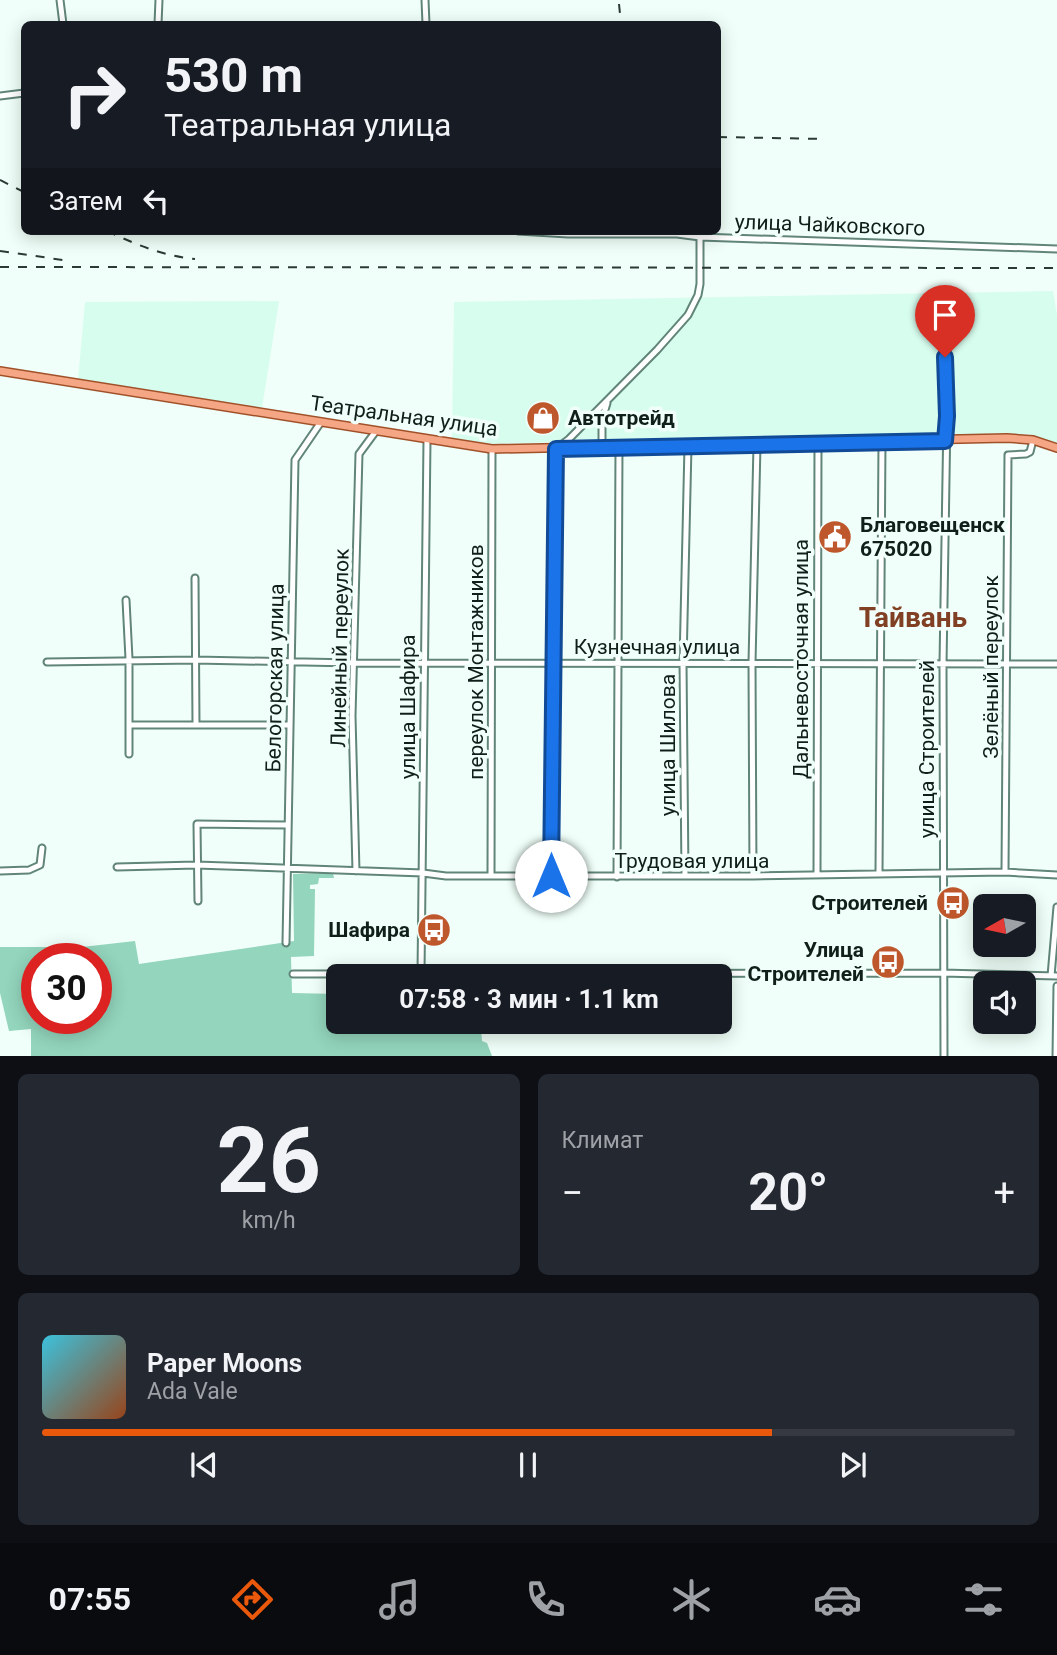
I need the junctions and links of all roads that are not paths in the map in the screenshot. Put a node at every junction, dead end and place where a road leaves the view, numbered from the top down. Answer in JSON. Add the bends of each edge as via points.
{"nodes":[{"id":1,"x":61,"y":0,"type":"edge"},
{"id":2,"x":159,"y":0,"type":"edge"},
{"id":3,"x":425,"y":0,"type":"edge"},
{"id":4,"x":63,"y":21,"type":"edge"},
{"id":5,"x":158,"y":21,"type":"edge"},
{"id":6,"x":426,"y":21,"type":"edge"},
{"id":7,"x":21,"y":93,"type":"edge"},
{"id":8,"x":0,"y":96,"type":"edge"},
{"id":9,"x":685,"y":235,"type":"edge"},
{"id":10,"x":700,"y":237,"type":"junction"},
{"id":11,"x":1057,"y":248,"type":"edge"},
{"id":12,"x":945,"y":357,"type":"dead end"},
{"id":13,"x":0,"y":372,"type":"edge"},
{"id":14,"x":609,"y":399,"type":"junction"},
{"id":15,"x":321,"y":422,"type":"junction"},
{"id":16,"x":376,"y":431,"type":"junction"},
{"id":17,"x":427,"y":440,"type":"junction"},
{"id":18,"x":1033,"y":440,"type":"junction"},
{"id":19,"x":945,"y":441,"type":"junction"},
{"id":20,"x":882,"y":442,"type":"junction"},
{"id":21,"x":818,"y":444,"type":"junction"},
{"id":22,"x":757,"y":445,"type":"junction"},
{"id":23,"x":688,"y":446,"type":"junction"},
{"id":24,"x":601,"y":448,"type":"junction"},
{"id":25,"x":619,"y":448,"type":"junction"},
{"id":26,"x":1057,"y":448,"type":"edge"},
{"id":27,"x":492,"y":449,"type":"junction"},
{"id":28,"x":556,"y":449,"type":"junction"},
{"id":29,"x":195,"y":578,"type":"dead end"},
{"id":30,"x":126,"y":600,"type":"dead end"},
{"id":31,"x":129,"y":659,"type":"junction"},
{"id":32,"x":195,"y":660,"type":"junction"},
{"id":33,"x":291,"y":661,"type":"junction"},
{"id":34,"x":47,"y":662,"type":"dead end"},
{"id":35,"x":423,"y":662,"type":"junction"},
{"id":36,"x":354,"y":663,"type":"junction"},
{"id":37,"x":491,"y":663,"type":"junction"},
{"id":38,"x":554,"y":663,"type":"junction"},
{"id":39,"x":683,"y":663,"type":"junction"},
{"id":40,"x":752,"y":663,"type":"junction"},
{"id":41,"x":816,"y":663,"type":"junction"},
{"id":42,"x":618,"y":664,"type":"junction"},
{"id":43,"x":879,"y":664,"type":"junction"},
{"id":44,"x":943,"y":664,"type":"junction"},
{"id":45,"x":1007,"y":664,"type":"junction"},
{"id":46,"x":1057,"y":664,"type":"edge"},
{"id":47,"x":129,"y":725,"type":"junction"},
{"id":48,"x":196,"y":725,"type":"junction"},
{"id":49,"x":289,"y":725,"type":"junction"},
{"id":50,"x":129,"y":754,"type":"dead end"},
{"id":51,"x":288,"y":825,"type":"junction"},
{"id":52,"x":42,"y":848,"type":"dead end"},
{"id":53,"x":196,"y":865,"type":"junction"},
{"id":54,"x":117,"y":867,"type":"dead end"},
{"id":55,"x":287,"y":868,"type":"junction"},
{"id":56,"x":0,"y":871,"type":"edge"},
{"id":57,"x":356,"y":871,"type":"junction"},
{"id":58,"x":1005,"y":872,"type":"junction"},
{"id":59,"x":423,"y":873,"type":"junction"},
{"id":60,"x":879,"y":873,"type":"junction"},
{"id":61,"x":943,"y":874,"type":"junction"},
{"id":62,"x":817,"y":875,"type":"junction"},
{"id":63,"x":1057,"y":875,"type":"edge"},
{"id":64,"x":491,"y":876,"type":"junction"},
{"id":65,"x":551,"y":876,"type":"junction"},
{"id":66,"x":685,"y":876,"type":"junction"},
{"id":67,"x":753,"y":876,"type":"junction"},
{"id":68,"x":617,"y":877,"type":"junction"},
{"id":69,"x":198,"y":901,"type":"dead end"},
{"id":70,"x":1057,"y":907,"type":"edge"},
{"id":71,"x":286,"y":943,"type":"dead end"},
{"id":72,"x":421,"y":964,"type":"edge"},
{"id":73,"x":732,"y":973,"type":"edge"},
{"id":74,"x":943,"y":973,"type":"junction"},
{"id":75,"x":293,"y":974,"type":"dead end"},
{"id":76,"x":326,"y":974,"type":"edge"},
{"id":77,"x":1054,"y":976,"type":"edge"},
{"id":78,"x":1057,"y":986,"type":"edge"},
{"id":79,"x":944,"y":1056,"type":"edge"},
{"id":80,"x":1056,"y":1056,"type":"edge"}],
"edges":[{"from":1,"to":4,"type":"street"},
{"from":2,"to":5,"type":"street"},
{"from":3,"to":6,"type":"street"},
{"from":7,"to":8,"type":"street"},
{"from":9,"to":10,"type":"street","name":"улица Чайковского"},
{"from":10,"to":11,"type":"street","name":"улица Чайковского"},
{"from":10,"to":14,"type":"street","via":[[700,284],[695,303]]},
{"from":12,"to":19,"type":"street","name":"улица Строителей"},
{"from":13,"to":15,"type":"main road","name":"Театральная улица"},
{"from":14,"to":24,"type":"street","via":[[601,420]]},
{"from":14,"to":28,"type":"street"},
{"from":15,"to":16,"type":"main road","name":"Театральная улица"},
{"from":15,"to":33,"type":"street","name":"Белогорская улица","via":[[295,460]]},
{"from":16,"to":17,"type":"main road","name":"Театральная улица"},
{"from":16,"to":36,"type":"street","name":"Линейный переулок","via":[[359,454]]},
{"from":17,"to":27,"type":"main road","name":"Театральная улица"},
{"from":17,"to":35,"type":"street","name":"улица Шафира"},
{"from":18,"to":19,"type":"main road","name":"Театральная улица"},
{"from":18,"to":26,"type":"main road","name":"Театральная улица"},
{"from":18,"to":45,"type":"street","name":"Зелёный переулок","via":[[1027,454],[1008,456]]},
{"from":19,"to":20,"type":"main road","name":"Театральная улица"},
{"from":19,"to":44,"type":"street","name":"улица Строителей"},
{"from":20,"to":21,"type":"main road","name":"Театральная улица"},
{"from":20,"to":43,"type":"street"},
{"from":21,"to":22,"type":"main road","name":"Театральная улица"},
{"from":21,"to":41,"type":"street","name":"Дальневосточная улица"},
{"from":22,"to":23,"type":"main road","name":"Театральная улица"},
{"from":22,"to":40,"type":"street"},
{"from":23,"to":25,"type":"main road","name":"Театральная улица"},
{"from":23,"to":39,"type":"street","name":"улица Шилова"},
{"from":24,"to":25,"type":"main road","name":"Театральная улица"},
{"from":24,"to":28,"type":"main road","name":"Театральная улица"},
{"from":25,"to":42,"type":"street"},
{"from":27,"to":28,"type":"main road","name":"Театральная улица"},
{"from":27,"to":37,"type":"street","name":"переулок Монтажников"},
{"from":28,"to":38,"type":"street"},
{"from":29,"to":32,"type":"street"},
{"from":30,"to":31,"type":"street"},
{"from":31,"to":32,"type":"street","name":"Кузнечная улица"},
{"from":31,"to":34,"type":"street","name":"Кузнечная улица"},
{"from":31,"to":47,"type":"street"},
{"from":32,"to":33,"type":"street","name":"Кузнечная улица"},
{"from":32,"to":48,"type":"street"},
{"from":33,"to":36,"type":"street","name":"Кузнечная улица"},
{"from":33,"to":49,"type":"street","name":"Белогорская улица"},
{"from":35,"to":36,"type":"street","name":"Кузнечная улица"},
{"from":35,"to":37,"type":"street","name":"Кузнечная улица"},
{"from":35,"to":59,"type":"street","name":"улица Шафира"},
{"from":36,"to":57,"type":"street","name":"Линейный переулок"},
{"from":37,"to":38,"type":"street","name":"Кузнечная улица"},
{"from":37,"to":64,"type":"street","name":"переулок Монтажников"},
{"from":38,"to":42,"type":"street","name":"Кузнечная улица"},
{"from":38,"to":65,"type":"street"},
{"from":39,"to":40,"type":"street","name":"Кузнечная улица"},
{"from":39,"to":42,"type":"street","name":"Кузнечная улица"},
{"from":39,"to":66,"type":"street","name":"улица Шилова"},
{"from":40,"to":41,"type":"street","name":"Кузнечная улица"},
{"from":40,"to":67,"type":"street"},
{"from":41,"to":43,"type":"street","name":"Кузнечная улица"},
{"from":41,"to":62,"type":"street","name":"Дальневосточная улица"},
{"from":42,"to":68,"type":"street"},
{"from":43,"to":44,"type":"street","name":"Кузнечная улица"},
{"from":43,"to":60,"type":"street"},
{"from":44,"to":45,"type":"street","name":"Кузнечная улица"},
{"from":44,"to":61,"type":"street","name":"улица Строителей"},
{"from":45,"to":46,"type":"street","name":"Кузнечная улица"},
{"from":45,"to":58,"type":"street","name":"Зелёный переулок"},
{"from":47,"to":48,"type":"street"},
{"from":47,"to":50,"type":"street"},
{"from":48,"to":49,"type":"street"},
{"from":49,"to":51,"type":"street","name":"Белогорская улица"},
{"from":51,"to":53,"type":"street","via":[[197,824]]},
{"from":51,"to":55,"type":"street","name":"Белогорская улица"},
{"from":52,"to":56,"type":"street","via":[[40,865]]},
{"from":53,"to":54,"type":"street","name":"Трудовая улица"},
{"from":53,"to":55,"type":"street","name":"Трудовая улица"},
{"from":53,"to":69,"type":"street"},
{"from":55,"to":57,"type":"street","name":"Трудовая улица"},
{"from":55,"to":71,"type":"street","name":"Белогорская улица"},
{"from":57,"to":59,"type":"street","name":"Трудовая улица"},
{"from":58,"to":61,"type":"street","name":"Трудовая улица"},
{"from":58,"to":63,"type":"street","name":"Трудовая улица"},
{"from":59,"to":64,"type":"street","name":"Трудовая улица"},
{"from":59,"to":72,"type":"street","name":"улица Шафира"},
{"from":60,"to":61,"type":"street","name":"Трудовая улица"},
{"from":60,"to":62,"type":"street","name":"Трудовая улица"},
{"from":61,"to":74,"type":"street","name":"улица Строителей"},
{"from":62,"to":67,"type":"street","name":"Трудовая улица"},
{"from":64,"to":65,"type":"street","name":"Трудовая улица"},
{"from":65,"to":68,"type":"street","name":"Трудовая улица"},
{"from":66,"to":67,"type":"street","name":"Трудовая улица"},
{"from":66,"to":68,"type":"street","name":"Трудовая улица"},
{"from":70,"to":77,"type":"street"},
{"from":73,"to":74,"type":"street"},
{"from":74,"to":77,"type":"street"},
{"from":74,"to":79,"type":"street","name":"улица Строителей"},
{"from":75,"to":76,"type":"street"},
{"from":78,"to":80,"type":"street"}]}
